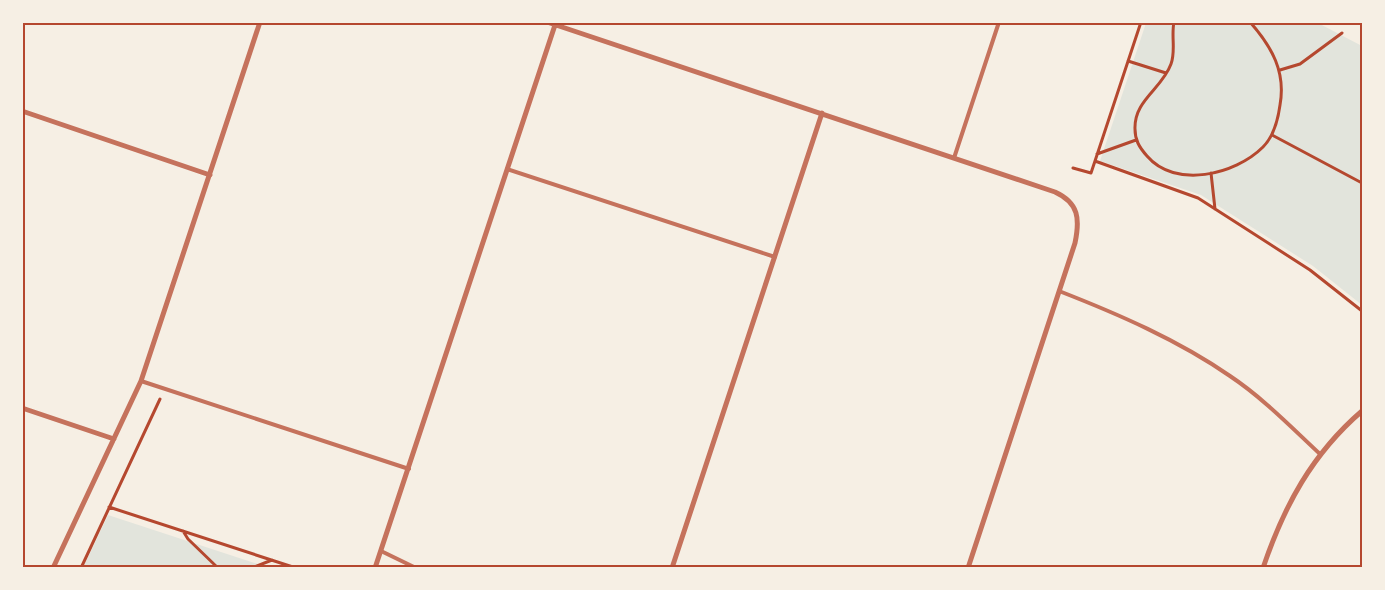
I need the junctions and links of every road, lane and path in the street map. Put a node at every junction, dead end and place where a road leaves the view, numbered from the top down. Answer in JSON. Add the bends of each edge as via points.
{"nodes":[{"id":1,"x":260,"y":22,"type":"edge"},
{"id":2,"x":547,"y":22,"type":"edge"},
{"id":3,"x":999,"y":22,"type":"edge"},
{"id":4,"x":1141,"y":22,"type":"edge"},
{"id":5,"x":1174,"y":22,"type":"edge"},
{"id":6,"x":1250,"y":22,"type":"edge"},
{"id":7,"x":555,"y":25,"type":"junction"},
{"id":8,"x":1342,"y":33,"type":"dead end"},
{"id":9,"x":1128,"y":61,"type":"junction"},
{"id":10,"x":1280,"y":70,"type":"junction"},
{"id":11,"x":1166,"y":73,"type":"junction"},
{"id":12,"x":22,"y":111,"type":"edge"},
{"id":13,"x":822,"y":113,"type":"junction"},
{"id":14,"x":1272,"y":135,"type":"junction"},
{"id":15,"x":1136,"y":140,"type":"junction"},
{"id":16,"x":1097,"y":154,"type":"junction"},
{"id":17,"x":954,"y":158,"type":"junction"},
{"id":18,"x":1094,"y":162,"type":"junction"},
{"id":19,"x":1073,"y":168,"type":"dead end"},
{"id":20,"x":507,"y":169,"type":"junction"},
{"id":21,"x":1211,"y":173,"type":"junction"},
{"id":22,"x":210,"y":175,"type":"junction"},
{"id":23,"x":1362,"y":183,"type":"edge"},
{"id":24,"x":1215,"y":209,"type":"junction"},
{"id":25,"x":775,"y":257,"type":"junction"},
{"id":26,"x":1059,"y":291,"type":"junction"},
{"id":27,"x":1362,"y":311,"type":"edge"},
{"id":28,"x":141,"y":381,"type":"junction"},
{"id":29,"x":164,"y":390,"type":"junction"},
{"id":30,"x":22,"y":408,"type":"edge"},
{"id":31,"x":1362,"y":411,"type":"edge"},
{"id":32,"x":114,"y":439,"type":"junction"},
{"id":33,"x":1320,"y":454,"type":"junction"},
{"id":34,"x":409,"y":469,"type":"junction"},
{"id":35,"x":109,"y":507,"type":"junction"},
{"id":36,"x":183,"y":530,"type":"junction"},
{"id":37,"x":381,"y":551,"type":"junction"},
{"id":38,"x":273,"y":560,"type":"junction"},
{"id":39,"x":53,"y":568,"type":"edge"},
{"id":40,"x":81,"y":568,"type":"edge"},
{"id":41,"x":218,"y":568,"type":"edge"},
{"id":42,"x":252,"y":568,"type":"edge"},
{"id":43,"x":296,"y":568,"type":"edge"},
{"id":44,"x":375,"y":568,"type":"edge"},
{"id":45,"x":416,"y":568,"type":"edge"},
{"id":46,"x":672,"y":568,"type":"edge"},
{"id":47,"x":968,"y":568,"type":"edge"},
{"id":48,"x":1263,"y":568,"type":"edge"}],
"edges":[{"from":1,"to":22,"type":"street"},
{"from":2,"to":7,"type":"street"},
{"from":3,"to":17,"type":"lane"},
{"from":4,"to":9,"type":"path"},
{"from":5,"to":11,"type":"path","via":[[1173,51]]},
{"from":6,"to":10,"type":"path","via":[[1270,48]]},
{"from":7,"to":13,"type":"street"},
{"from":7,"to":20,"type":"street"},
{"from":8,"to":10,"type":"path","via":[[1300,64]]},
{"from":9,"to":11,"type":"path"},
{"from":9,"to":16,"type":"path"},
{"from":10,"to":14,"type":"path","via":[[1282,92]]},
{"from":11,"to":15,"type":"path","via":[[1139,108]]},
{"from":12,"to":22,"type":"street"},
{"from":13,"to":17,"type":"street"},
{"from":13,"to":25,"type":"street"},
{"from":14,"to":21,"type":"path","via":[[1263,147],[1241,162]]},
{"from":14,"to":23,"type":"path"},
{"from":15,"to":16,"type":"path"},
{"from":15,"to":21,"type":"path","via":[[1150,160],[1169,173]]},
{"from":16,"to":18,"type":"path"},
{"from":17,"to":26,"type":"street","via":[[1055,192],[1072,204],[1078,227]]},
{"from":18,"to":19,"type":"path","via":[[1091,173]]},
{"from":18,"to":24,"type":"path","via":[[1198,198]]},
{"from":20,"to":25,"type":"lane"},
{"from":20,"to":34,"type":"street"},
{"from":21,"to":24,"type":"path"},
{"from":22,"to":28,"type":"street"},
{"from":24,"to":27,"type":"path","via":[[1310,270]]},
{"from":25,"to":46,"type":"street"},
{"from":26,"to":33,"type":"lane","via":[[1173,341],[1230,376],[1270,407]]},
{"from":26,"to":47,"type":"street"},
{"from":28,"to":29,"type":"lane"},
{"from":28,"to":32,"type":"street"},
{"from":29,"to":34,"type":"lane"},
{"from":29,"to":35,"type":"path"},
{"from":30,"to":32,"type":"street"},
{"from":31,"to":33,"type":"street"},
{"from":32,"to":39,"type":"street"},
{"from":33,"to":48,"type":"street","via":[[1286,508]]},
{"from":34,"to":37,"type":"street"},
{"from":35,"to":36,"type":"path"},
{"from":35,"to":40,"type":"path"},
{"from":36,"to":38,"type":"path"},
{"from":36,"to":41,"type":"path","via":[[188,540]]},
{"from":37,"to":44,"type":"street"},
{"from":37,"to":45,"type":"lane"},
{"from":38,"to":42,"type":"path"},
{"from":38,"to":43,"type":"path"}]}
